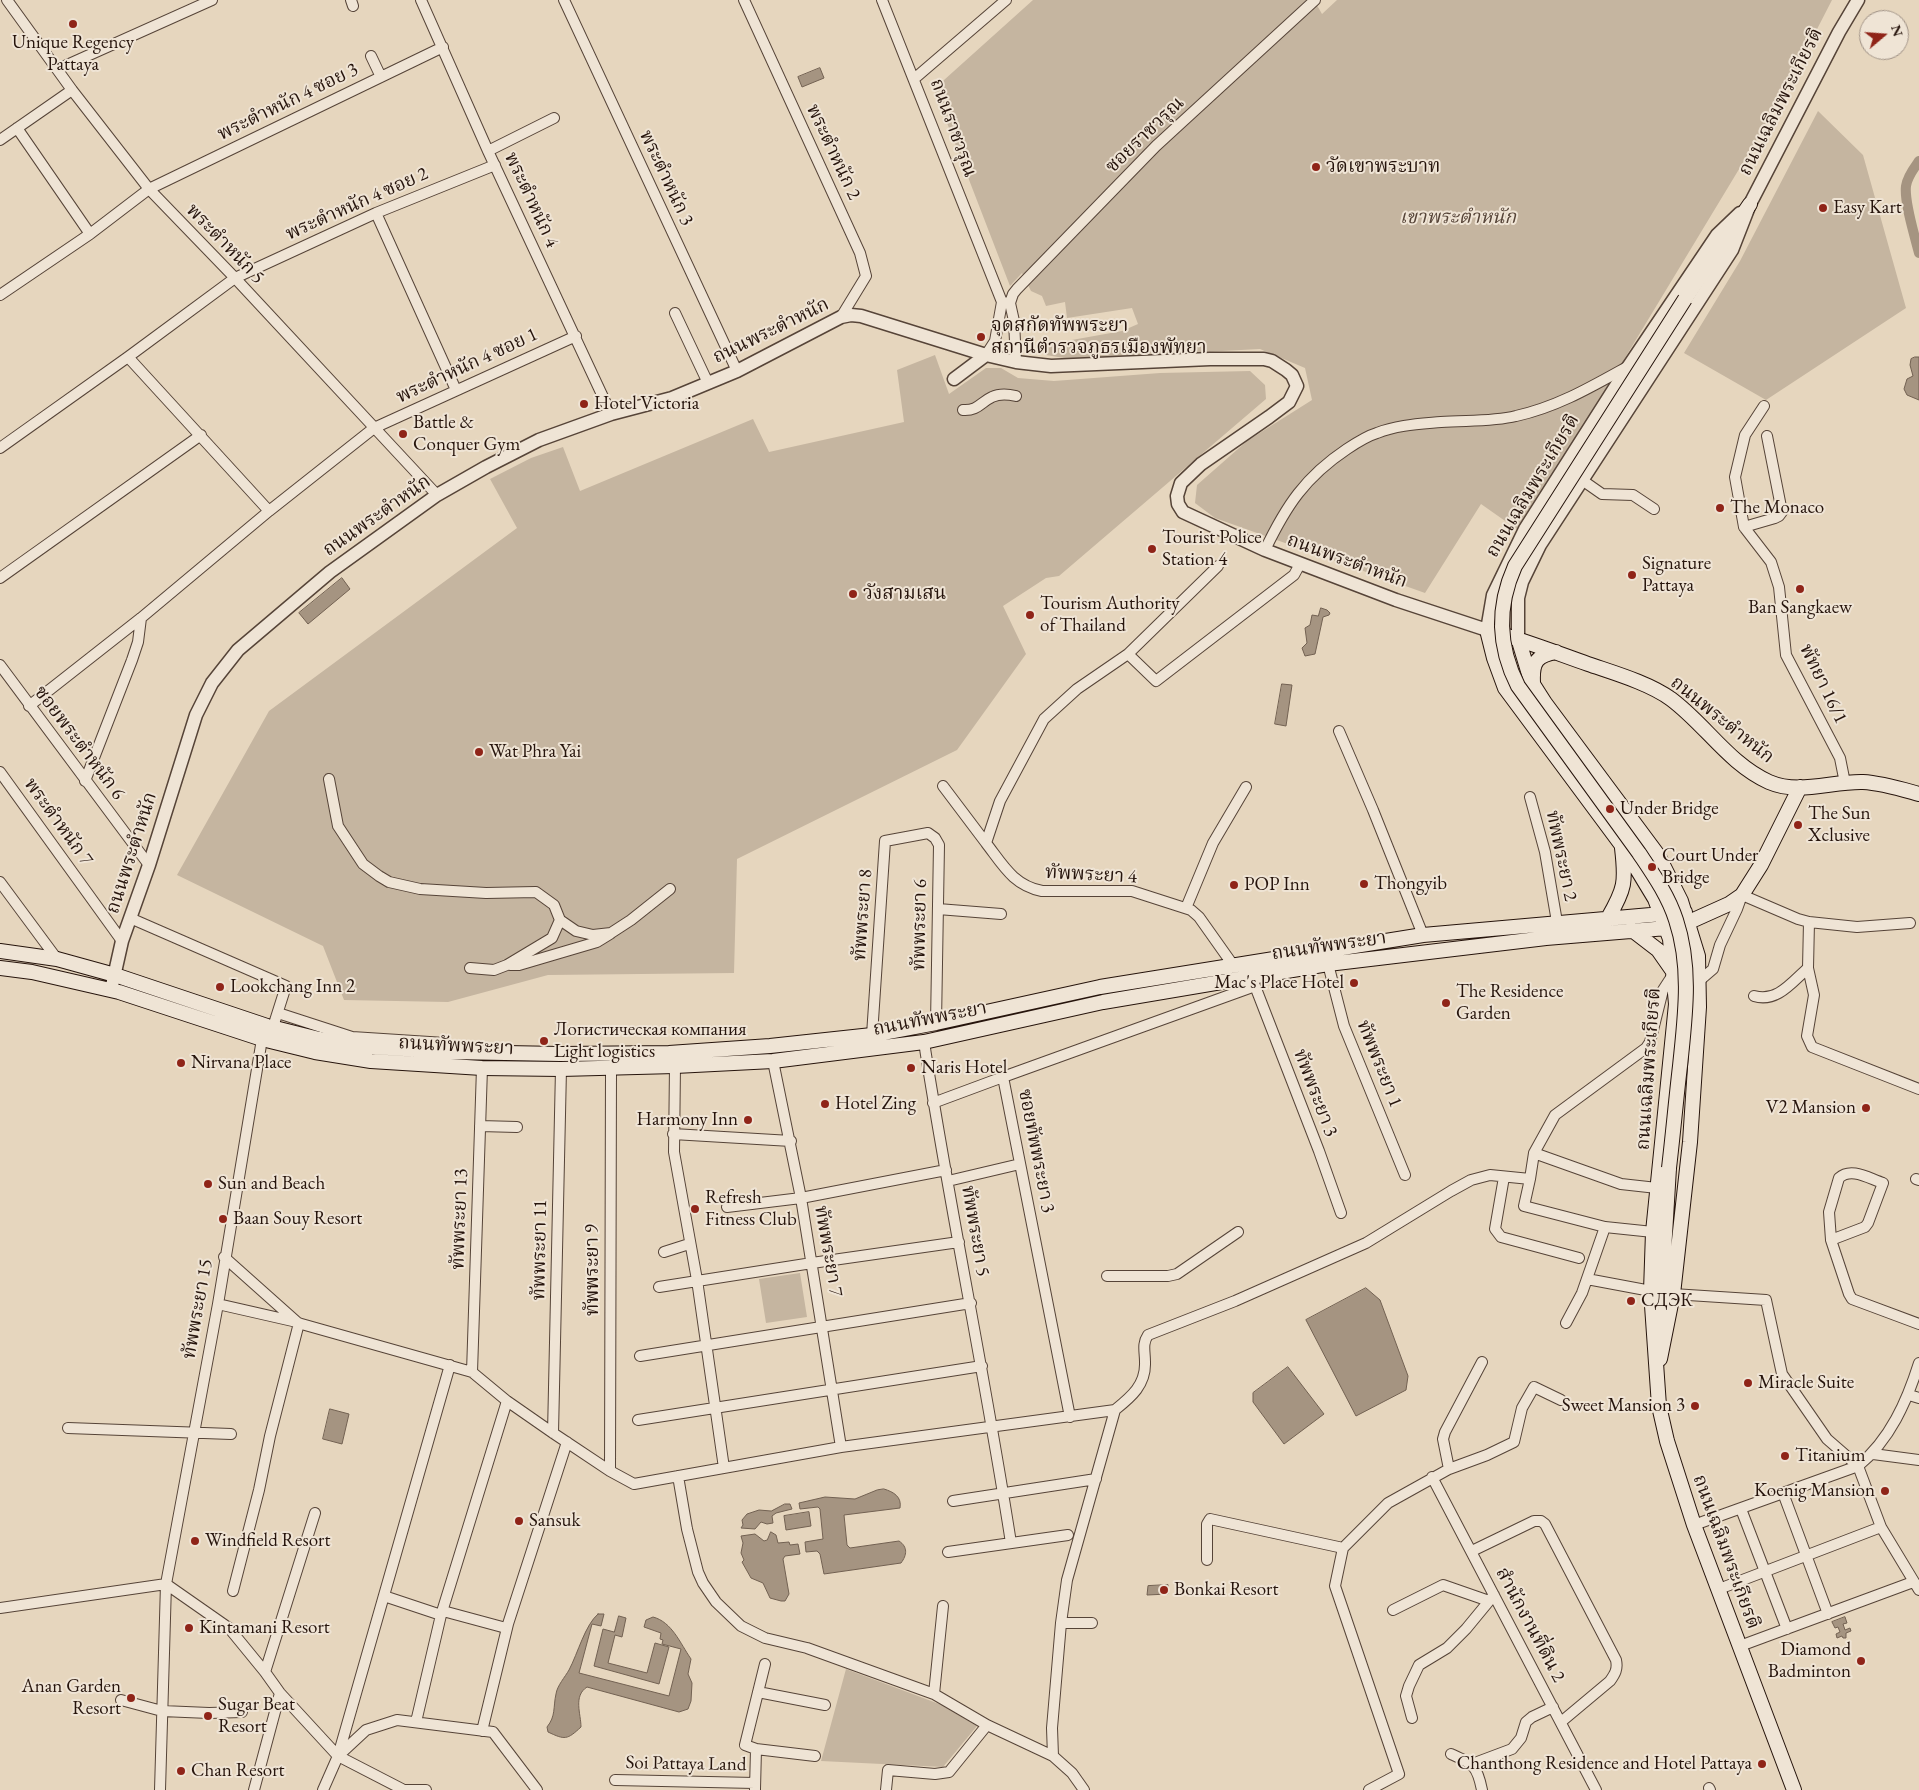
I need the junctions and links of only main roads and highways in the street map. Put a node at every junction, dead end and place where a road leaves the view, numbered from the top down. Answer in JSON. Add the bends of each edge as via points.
{"nodes":[{"id":1,"x":1750,"y":204,"type":"road end"},
{"id":2,"x":1487,"y":630,"type":"joint"},
{"id":3,"x":1518,"y":638,"type":"junction"},
{"id":4,"x":1556,"y":652,"type":"junction"},
{"id":5,"x":1533,"y":685,"type":"junction"},
{"id":6,"x":1545,"y":703,"type":"junction"},
{"id":7,"x":1525,"y":715,"type":"junction"},
{"id":8,"x":1800,"y":787,"type":"junction"},
{"id":9,"x":1919,"y":794,"type":"edge"},
{"id":10,"x":1645,"y":836,"type":"junction"},
{"id":11,"x":1624,"y":849,"type":"junction"},
{"id":12,"x":1687,"y":917,"type":"junction"},
{"id":13,"x":1608,"y":918,"type":"junction"},
{"id":14,"x":1664,"y":921,"type":"junction"},
{"id":15,"x":1573,"y":928,"type":"junction"},
{"id":16,"x":1632,"y":930,"type":"junction"},
{"id":17,"x":0,"y":951,"type":"edge"},
{"id":18,"x":0,"y":968,"type":"edge"},
{"id":19,"x":1674,"y":973,"type":"junction"},
{"id":20,"x":1107,"y":985,"type":"junction"},
{"id":21,"x":1109,"y":1000,"type":"junction"},
{"id":22,"x":1676,"y":1004,"type":"junction"},
{"id":23,"x":1699,"y":1007,"type":"junction"},
{"id":24,"x":1656,"y":1379,"type":"junction"},
{"id":25,"x":1794,"y":1790,"type":"edge"}],
"edges":[{"from":1,"to":24,"type":"main road","bridge":true,"via":[[1515,566],[1508,581],[1502,618],[1505,655],[1518,686],[1656,878],[1675,917],[1683,951],[1686,1013],[1669,1168]]},
{"from":2,"to":3,"type":"main road","name":"ถนนพระตำหนัก"},
{"from":2,"to":7,"type":"main road","name":"ถนนเฉลิมพระเกียรติ","via":[[1505,688]]},
{"from":3,"to":4,"type":"main road","name":"ถนนพระตำหนัก"},
{"from":3,"to":5,"type":"main road","name":"ถนนเฉลิมพระเกียรติ"},
{"from":4,"to":5,"type":"main road","via":[[1539,657],[1534,667]]},
{"from":4,"to":8,"type":"main road","name":"ถนนพระตำหนัก","via":[[1669,698],[1750,773],[1779,785]]},
{"from":5,"to":6,"type":"main road","name":"ถนนเฉลิมพระเกียรติ"},
{"from":6,"to":7,"type":"main road","via":[[1534,699],[1529,702]]},
{"from":6,"to":10,"type":"main road","name":"ถนนเฉลิมพระเกียรติ"},
{"from":7,"to":11,"type":"main road","name":"ถนนเฉลิมพระเกียรติ"},
{"from":8,"to":9,"type":"main road","name":"ถนนพระตำหนัก","via":[[1864,782]]},
{"from":8,"to":12,"type":"main road","name":"ถนนทัพพระยา","via":[[1761,866],[1742,895],[1729,904]]},
{"from":10,"to":11,"type":"main road","via":[[1640,849],[1634,852]]},
{"from":10,"to":12,"type":"main road","name":"ถนนเฉลิมพระเกียรติ","via":[[1667,870]]},
{"from":11,"to":13,"type":"main road","via":[[1624,884]]},
{"from":11,"to":14,"type":"main road","name":"ถนนเฉลิมพระเกียรติ","via":[[1652,892]]},
{"from":12,"to":14,"type":"main road","name":"ถนนทัพพระยา"},
{"from":12,"to":23,"type":"main road","name":"ถนนเฉลิมพระเกียรติ","via":[[1698,956]]},
{"from":13,"to":14,"type":"main road","name":"ถนนทัพพระยา"},
{"from":13,"to":15,"type":"main road","name":"ถนนทัพพระยา"},
{"from":14,"to":16,"type":"main road","name":"ถนนทัพพระยา"},
{"from":14,"to":19,"type":"main road","name":"ถนนเฉลิมพระเกียรติ"},
{"from":15,"to":16,"type":"main road","name":"ถนนทัพพระยา"},
{"from":15,"to":20,"type":"main road","name":"ถนนทัพพระยา","via":[[1557,922],[1423,934]]},
{"from":15,"to":21,"type":"main road","name":"ถนนทัพพระยา","via":[[1328,964],[1254,981]]},
{"from":16,"to":19,"type":"main road","via":[[1658,950]]},
{"from":17,"to":20,"type":"main road","name":"ถนนทัพพระยา","via":[[57,959],[273,1027],[319,1038],[373,1047],[444,1052],[669,1053],[770,1046],[872,1035]]},
{"from":18,"to":21,"type":"main road","name":"ถนนทัพพระยา","via":[[112,990],[262,1039],[315,1052],[372,1061],[482,1068],[611,1069],[774,1061],[924,1042]]},
{"from":19,"to":22,"type":"main road","name":"ถนนเฉลิมพระเกียรติ"},
{"from":20,"to":21,"type":"main road"},
{"from":22,"to":23,"type":"main road","via":[[1687,1000]]},
{"from":22,"to":24,"type":"main road","name":"ถนนเฉลิมพระเกียรติ","via":[[1653,1232],[1651,1291]]},
{"from":23,"to":24,"type":"main road","name":"ถนนเฉลิมพระเกียรติ","via":[[1690,1142],[1673,1294]]},
{"from":24,"to":25,"type":"main road","name":"ถนนเฉลิมพระเกียรติ","via":[[1667,1441],[1694,1525]]}]}
